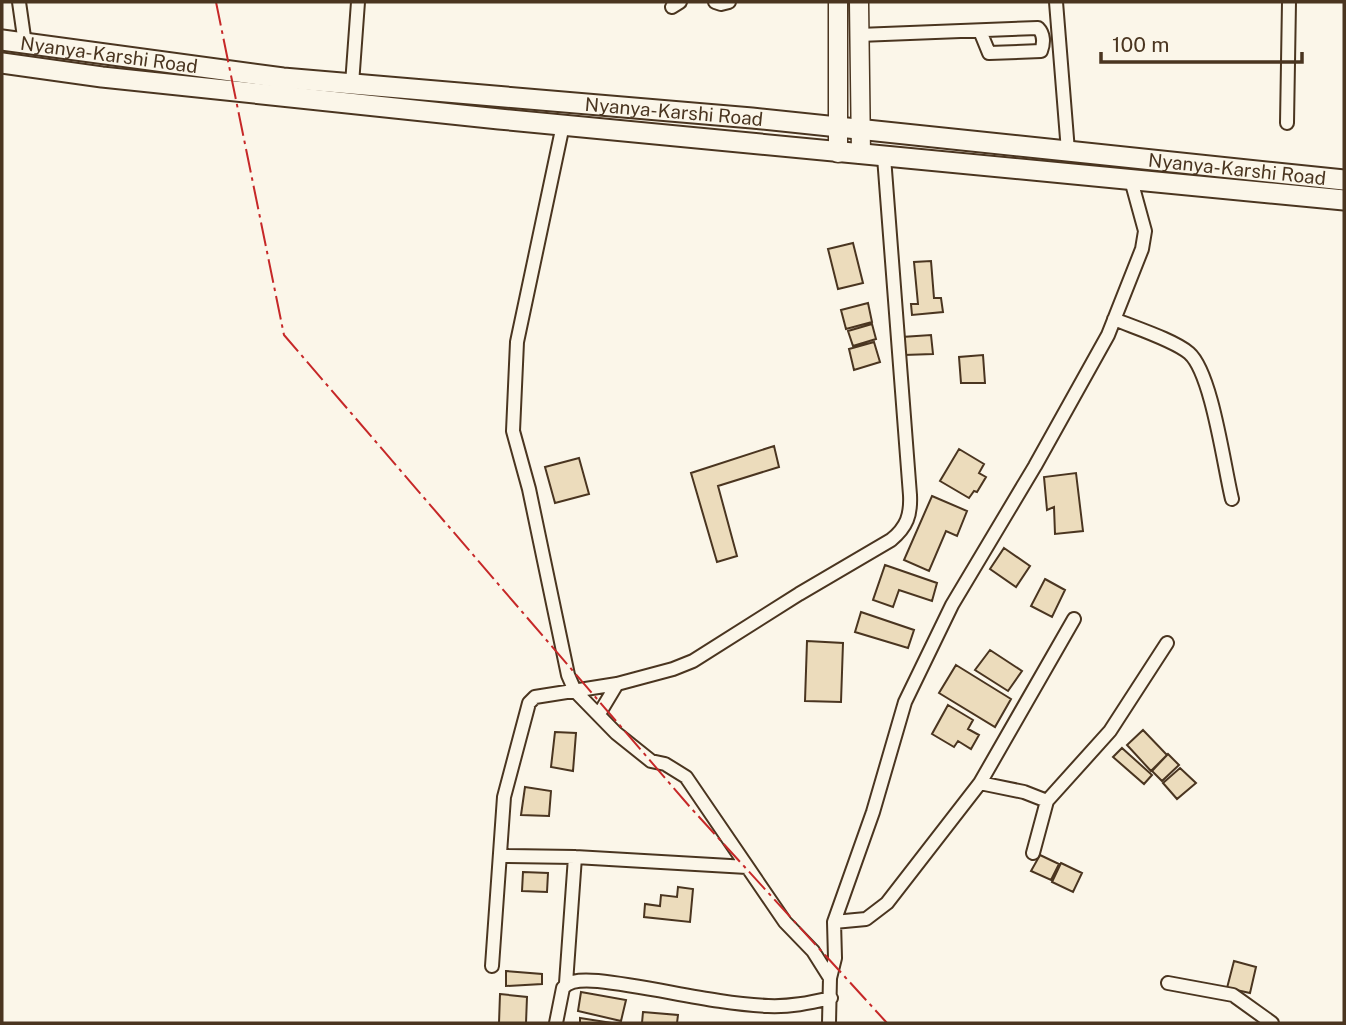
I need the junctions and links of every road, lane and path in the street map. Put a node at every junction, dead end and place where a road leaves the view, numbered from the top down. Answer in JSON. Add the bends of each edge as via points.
{"nodes":[{"id":1,"x":19,"y":2,"type":"edge"},
{"id":2,"x":358,"y":2,"type":"edge"},
{"id":3,"x":715,"y":2,"type":"edge"},
{"id":4,"x":729,"y":2,"type":"edge"},
{"id":5,"x":838,"y":2,"type":"edge"},
{"id":6,"x":859,"y":2,"type":"edge"},
{"id":7,"x":1056,"y":2,"type":"edge"},
{"id":8,"x":1289,"y":2,"type":"edge"},
{"id":9,"x":980,"y":31,"type":"junction"},
{"id":10,"x":859,"y":34,"type":"junction"},
{"id":11,"x":2,"y":40,"type":"edge"},
{"id":12,"x":25,"y":44,"type":"junction"},
{"id":13,"x":2,"y":63,"type":"edge"},
{"id":14,"x":352,"y":84,"type":"junction"},
{"id":15,"x":446,"y":92,"type":"junction"},
{"id":16,"x":443,"y":112,"type":"junction"},
{"id":17,"x":1287,"y":123,"type":"dead end"},
{"id":18,"x":563,"y":125,"type":"junction"},
{"id":19,"x":839,"y":127,"type":"junction"},
{"id":20,"x":860,"y":130,"type":"junction"},
{"id":21,"x":1068,"y":151,"type":"junction"},
{"id":22,"x":838,"y":153,"type":"junction"},
{"id":23,"x":861,"y":154,"type":"junction"},
{"id":24,"x":884,"y":157,"type":"junction"},
{"id":25,"x":1131,"y":180,"type":"junction"},
{"id":26,"x":1344,"y":180,"type":"edge"},
{"id":27,"x":1344,"y":200,"type":"edge"},
{"id":28,"x":1114,"y":319,"type":"junction"},
{"id":29,"x":1231,"y":499,"type":"dead end"},
{"id":30,"x":1074,"y":619,"type":"dead end"},
{"id":31,"x":1167,"y":643,"type":"dead end"},
{"id":32,"x":617,"y":684,"type":"junction"},
{"id":33,"x":575,"y":691,"type":"junction"},
{"id":34,"x":599,"y":714,"type":"junction"},
{"id":35,"x":980,"y":783,"type":"junction"},
{"id":36,"x":1047,"y":801,"type":"junction"},
{"id":37,"x":1033,"y":853,"type":"dead end"},
{"id":38,"x":501,"y":856,"type":"junction"},
{"id":39,"x":575,"y":857,"type":"junction"},
{"id":40,"x":747,"y":867,"type":"junction"},
{"id":41,"x":834,"y":922,"type":"junction"},
{"id":42,"x":492,"y":966,"type":"dead end"},
{"id":43,"x":830,"y":978,"type":"junction"},
{"id":44,"x":1168,"y":983,"type":"dead end"},
{"id":45,"x":566,"y":984,"type":"junction"},
{"id":46,"x":831,"y":998,"type":"junction"},
{"id":47,"x":556,"y":1023,"type":"edge"},
{"id":48,"x":829,"y":1023,"type":"edge"},
{"id":49,"x":1272,"y":1023,"type":"edge"}],
"edges":[{"from":1,"to":12,"type":"street"},
{"from":2,"to":14,"type":"street"},
{"from":3,"to":4,"type":"street"},
{"from":5,"to":19,"type":"street"},
{"from":6,"to":10,"type":"street"},
{"from":7,"to":21,"type":"street"},
{"from":8,"to":17,"type":"street"},
{"from":9,"to":9,"type":"street","via":[[1038,28],[1043,45],[1041,51],[989,53]]},
{"from":9,"to":10,"type":"street"},
{"from":10,"to":20,"type":"street"},
{"from":11,"to":12,"type":"main road","name":"Nyanya-Karshi Road"},
{"from":12,"to":14,"type":"main road","name":"Nyanya-Karshi Road"},
{"from":13,"to":16,"type":"main road","name":"Nyanya-Karshi Road"},
{"from":14,"to":15,"type":"main road","name":"Nyanya-Karshi Road"},
{"from":15,"to":16,"type":"main road"},
{"from":15,"to":19,"type":"main road","name":"Nyanya-Karshi Road"},
{"from":16,"to":18,"type":"main road","name":"Nyanya-Karshi Road"},
{"from":18,"to":22,"type":"main road","name":"Nyanya-Karshi Road"},
{"from":18,"to":33,"type":"street","via":[[517,342],[513,431]]},
{"from":19,"to":20,"type":"main road","name":"Nyanya-Karshi Road"},
{"from":19,"to":22,"type":"street"},
{"from":20,"to":21,"type":"main road","name":"Nyanya-Karshi Road"},
{"from":20,"to":23,"type":"street"},
{"from":21,"to":26,"type":"main road","name":"Nyanya-Karshi Road"},
{"from":22,"to":23,"type":"main road","name":"Nyanya-Karshi Road"},
{"from":23,"to":24,"type":"main road","name":"Nyanya-Karshi Road"},
{"from":24,"to":25,"type":"main road","name":"Nyanya-Karshi Road"},
{"from":24,"to":32,"type":"street","via":[[911,509],[908,521],[891,540],[693,661]]},
{"from":25,"to":27,"type":"main road","name":"Nyanya-Karshi Road"},
{"from":25,"to":28,"type":"street","via":[[1144,240]]},
{"from":28,"to":29,"type":"street","via":[[1189,353],[1200,368]]},
{"from":28,"to":41,"type":"street","via":[[1035,466],[952,605],[905,702]]},
{"from":30,"to":35,"type":"street"},
{"from":31,"to":36,"type":"street","via":[[1110,731]]},
{"from":32,"to":33,"type":"street"},
{"from":32,"to":34,"type":"street"},
{"from":33,"to":34,"type":"street"},
{"from":33,"to":38,"type":"street","via":[[535,697],[529,703],[504,797]]},
{"from":34,"to":40,"type":"street","via":[[633,748],[686,777]]},
{"from":35,"to":36,"type":"street"},
{"from":35,"to":41,"type":"street","via":[[887,903],[866,919]]},
{"from":36,"to":37,"type":"street"},
{"from":38,"to":39,"type":"street"},
{"from":38,"to":42,"type":"street"},
{"from":39,"to":40,"type":"street"},
{"from":39,"to":45,"type":"street"},
{"from":40,"to":43,"type":"street"},
{"from":41,"to":43,"type":"street","via":[[835,958]]},
{"from":43,"to":46,"type":"street"},
{"from":44,"to":49,"type":"street","via":[[1233,995]]},
{"from":45,"to":46,"type":"street","via":[[596,981],[768,1006],[799,1006]]},
{"from":45,"to":47,"type":"street"},
{"from":46,"to":48,"type":"street"}]}
